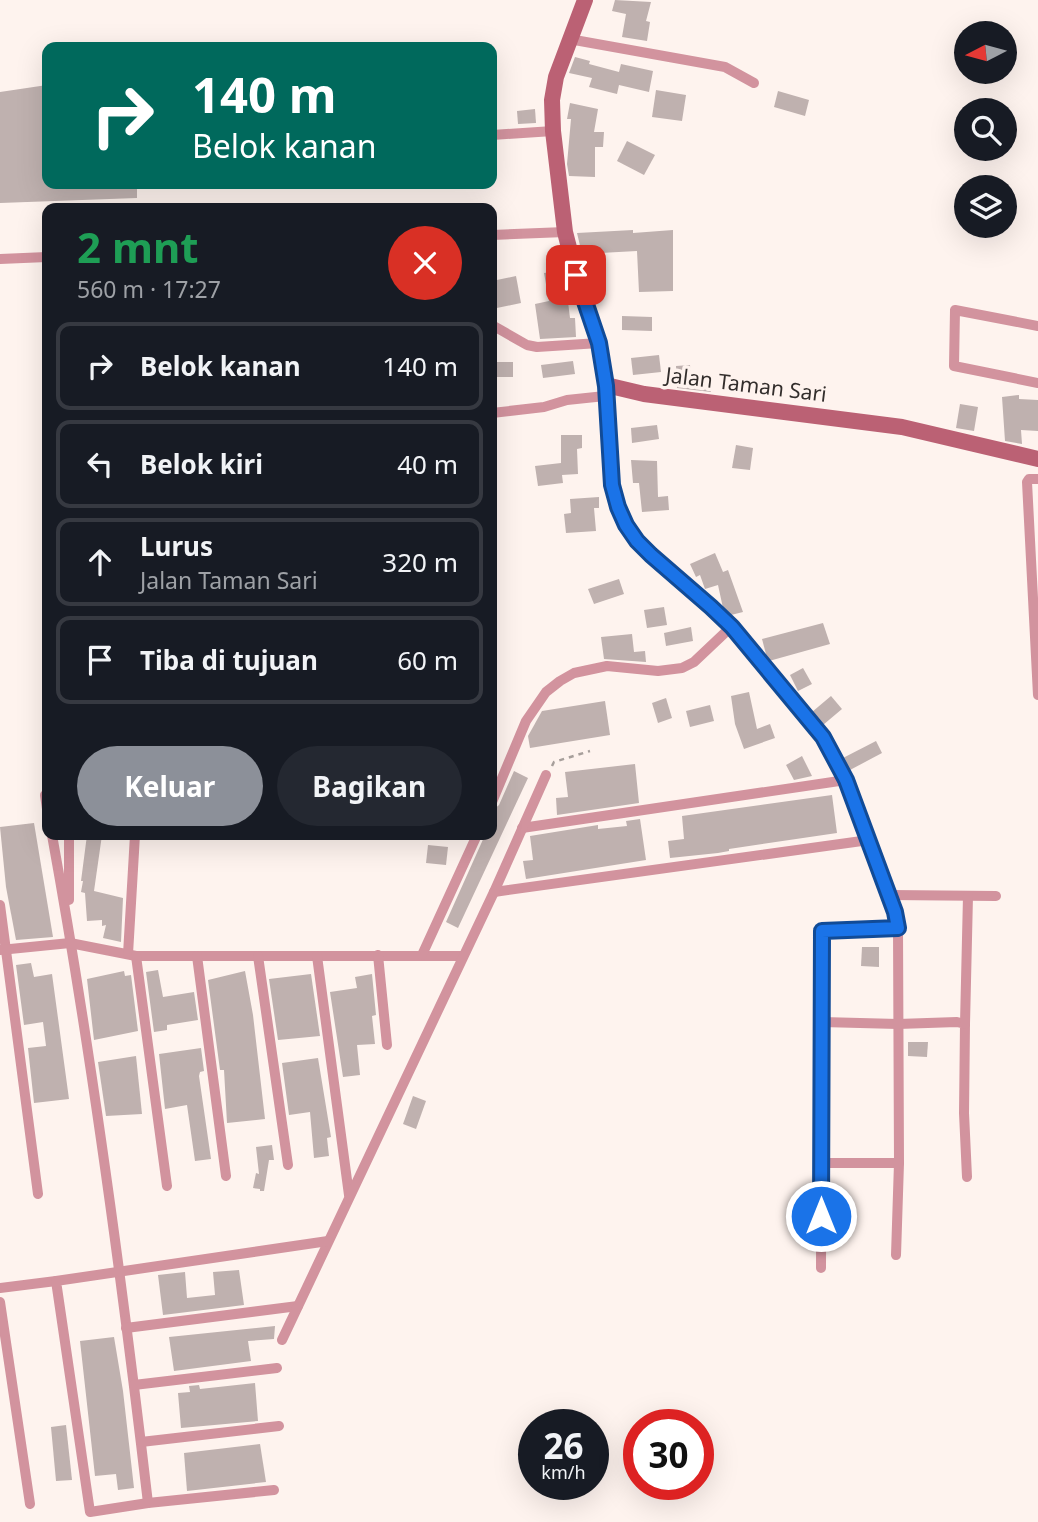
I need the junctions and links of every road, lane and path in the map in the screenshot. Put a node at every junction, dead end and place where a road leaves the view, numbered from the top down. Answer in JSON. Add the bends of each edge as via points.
{"nodes":[{"id":1,"x":585,"y":0,"type":"edge"},
{"id":2,"x":569,"y":39,"type":"junction"},
{"id":3,"x":754,"y":83,"type":"dead end"},
{"id":4,"x":553,"y":131,"type":"junction"},
{"id":5,"x":497,"y":135,"type":"edge"},
{"id":6,"x":565,"y":232,"type":"junction"},
{"id":7,"x":497,"y":235,"type":"edge"},
{"id":8,"x":42,"y":257,"type":"edge"},
{"id":9,"x":0,"y":259,"type":"edge"},
{"id":10,"x":1038,"y":326,"type":"edge"},
{"id":11,"x":497,"y":328,"type":"edge"},
{"id":12,"x":599,"y":343,"type":"junction"},
{"id":13,"x":1038,"y":383,"type":"edge"},
{"id":14,"x":606,"y":391,"type":"junction"},
{"id":15,"x":497,"y":412,"type":"edge"},
{"id":16,"x":1038,"y":459,"type":"edge"},
{"id":17,"x":1038,"y":480,"type":"edge"},
{"id":18,"x":732,"y":627,"type":"junction"},
{"id":19,"x":1038,"y":695,"type":"edge"},
{"id":20,"x":590,"y":751,"type":"dead end"},
{"id":21,"x":546,"y":775,"type":"joint"},
{"id":22,"x":846,"y":780,"type":"junction"},
{"id":23,"x":497,"y":790,"type":"edge"},
{"id":24,"x":522,"y":828,"type":"junction"},
{"id":25,"x":53,"y":840,"type":"edge"},
{"id":26,"x":69,"y":840,"type":"edge"},
{"id":27,"x":135,"y":840,"type":"edge"},
{"id":28,"x":475,"y":840,"type":"edge"},
{"id":29,"x":869,"y":840,"type":"junction"},
{"id":30,"x":494,"y":892,"type":"junction"},
{"id":31,"x":890,"y":895,"type":"junction"},
{"id":32,"x":968,"y":896,"type":"junction"},
{"id":33,"x":996,"y":896,"type":"dead end"},
{"id":34,"x":0,"y":905,"type":"edge"},
{"id":35,"x":68,"y":928,"type":"junction"},
{"id":36,"x":898,"y":928,"type":"junction"},
{"id":37,"x":70,"y":943,"type":"junction"},
{"id":38,"x":3,"y":950,"type":"edge"},
{"id":39,"x":132,"y":955,"type":"junction"},
{"id":40,"x":422,"y":955,"type":"junction"},
{"id":41,"x":197,"y":956,"type":"junction"},
{"id":42,"x":258,"y":956,"type":"junction"},
{"id":43,"x":317,"y":956,"type":"junction"},
{"id":44,"x":378,"y":956,"type":"junction"},
{"id":45,"x":462,"y":956,"type":"junction"},
{"id":46,"x":822,"y":1022,"type":"junction"},
{"id":47,"x":898,"y":1024,"type":"junction"},
{"id":48,"x":965,"y":1024,"type":"junction"},
{"id":49,"x":387,"y":1045,"type":"dead end"},
{"id":50,"x":821,"y":1163,"type":"junction"},
{"id":51,"x":899,"y":1163,"type":"junction"},
{"id":52,"x":288,"y":1165,"type":"dead end"},
{"id":53,"x":226,"y":1176,"type":"dead end"},
{"id":54,"x":967,"y":1177,"type":"dead end"},
{"id":55,"x":167,"y":1186,"type":"dead end"},
{"id":56,"x":38,"y":1194,"type":"dead end"},
{"id":57,"x":349,"y":1195,"type":"junction"},
{"id":58,"x":328,"y":1241,"type":"junction"},
{"id":59,"x":896,"y":1255,"type":"dead end"},
{"id":60,"x":821,"y":1268,"type":"dead end"},
{"id":61,"x":119,"y":1272,"type":"junction"},
{"id":62,"x":57,"y":1281,"type":"junction"},
{"id":63,"x":0,"y":1288,"type":"edge"},
{"id":64,"x":0,"y":1302,"type":"edge"},
{"id":65,"x":298,"y":1306,"type":"junction"},
{"id":66,"x":127,"y":1328,"type":"junction"},
{"id":67,"x":282,"y":1340,"type":"dead end"},
{"id":68,"x":277,"y":1368,"type":"dead end"},
{"id":69,"x":134,"y":1385,"type":"junction"},
{"id":70,"x":279,"y":1426,"type":"dead end"},
{"id":71,"x":141,"y":1442,"type":"junction"},
{"id":72,"x":274,"y":1490,"type":"dead end"},
{"id":73,"x":148,"y":1503,"type":"junction"},
{"id":74,"x":30,"y":1504,"type":"dead end"}],
"edges":[{"from":1,"to":2,"type":"street"},
{"from":2,"to":3,"type":"street","via":[[725,66]]},
{"from":2,"to":4,"type":"street","via":[[555,77]]},
{"from":4,"to":5,"type":"street"},
{"from":4,"to":6,"type":"street"},
{"from":6,"to":7,"type":"street"},
{"from":6,"to":12,"type":"street"},
{"from":8,"to":9,"type":"street"},
{"from":10,"to":13,"type":"street","via":[[955,310],[954,366]]},
{"from":11,"to":12,"type":"street","via":[[537,347]]},
{"from":12,"to":14,"type":"street"},
{"from":14,"to":15,"type":"street","via":[[544,407]]},
{"from":14,"to":16,"type":"street","name":"Jalan Taman Sari","via":[[902,427]]},
{"from":14,"to":18,"type":"street","via":[[612,485],[626,525],[651,555]]},
{"from":17,"to":19,"type":"street","via":[[1027,482]]},
{"from":18,"to":22,"type":"street","via":[[809,718]]},
{"from":18,"to":23,"type":"street","via":[[694,663],[671,671],[607,666],[560,681],[546,692],[526,721]]},
{"from":20,"to":21,"type":"path","via":[[554,762]]},
{"from":21,"to":24,"type":"street"},
{"from":22,"to":24,"type":"street"},
{"from":22,"to":29,"type":"street"},
{"from":24,"to":30,"type":"street"},
{"from":25,"to":35,"type":"street"},
{"from":26,"to":35,"type":"street"},
{"from":27,"to":39,"type":"street"},
{"from":28,"to":40,"type":"street"},
{"from":29,"to":30,"type":"street"},
{"from":29,"to":31,"type":"street"},
{"from":30,"to":45,"type":"street"},
{"from":31,"to":32,"type":"street"},
{"from":31,"to":36,"type":"street"},
{"from":32,"to":33,"type":"street"},
{"from":32,"to":48,"type":"street"},
{"from":34,"to":38,"type":"street"},
{"from":35,"to":37,"type":"street"},
{"from":36,"to":46,"type":"street","via":[[822,931]]},
{"from":36,"to":47,"type":"street"},
{"from":37,"to":38,"type":"street"},
{"from":37,"to":39,"type":"street"},
{"from":37,"to":61,"type":"street"},
{"from":38,"to":56,"type":"street"},
{"from":39,"to":41,"type":"street"},
{"from":39,"to":55,"type":"street"},
{"from":40,"to":44,"type":"street"},
{"from":40,"to":45,"type":"street"},
{"from":41,"to":42,"type":"street"},
{"from":41,"to":53,"type":"street"},
{"from":42,"to":43,"type":"street"},
{"from":42,"to":52,"type":"street"},
{"from":43,"to":44,"type":"street"},
{"from":43,"to":57,"type":"street"},
{"from":44,"to":49,"type":"street"},
{"from":45,"to":57,"type":"street"},
{"from":46,"to":47,"type":"street"},
{"from":46,"to":50,"type":"street"},
{"from":47,"to":48,"type":"street"},
{"from":47,"to":51,"type":"street"},
{"from":48,"to":54,"type":"street"},
{"from":50,"to":51,"type":"street"},
{"from":50,"to":60,"type":"street"},
{"from":51,"to":59,"type":"street"},
{"from":57,"to":58,"type":"street"},
{"from":58,"to":61,"type":"street"},
{"from":58,"to":65,"type":"street"},
{"from":61,"to":62,"type":"street"},
{"from":61,"to":66,"type":"street"},
{"from":62,"to":63,"type":"street"},
{"from":62,"to":73,"type":"street","via":[[90,1512]]},
{"from":64,"to":74,"type":"street"},
{"from":65,"to":66,"type":"street"},
{"from":65,"to":67,"type":"street"},
{"from":66,"to":69,"type":"street"},
{"from":68,"to":69,"type":"street"},
{"from":69,"to":71,"type":"street"},
{"from":70,"to":71,"type":"street"},
{"from":71,"to":73,"type":"street"},
{"from":72,"to":73,"type":"street"}]}
